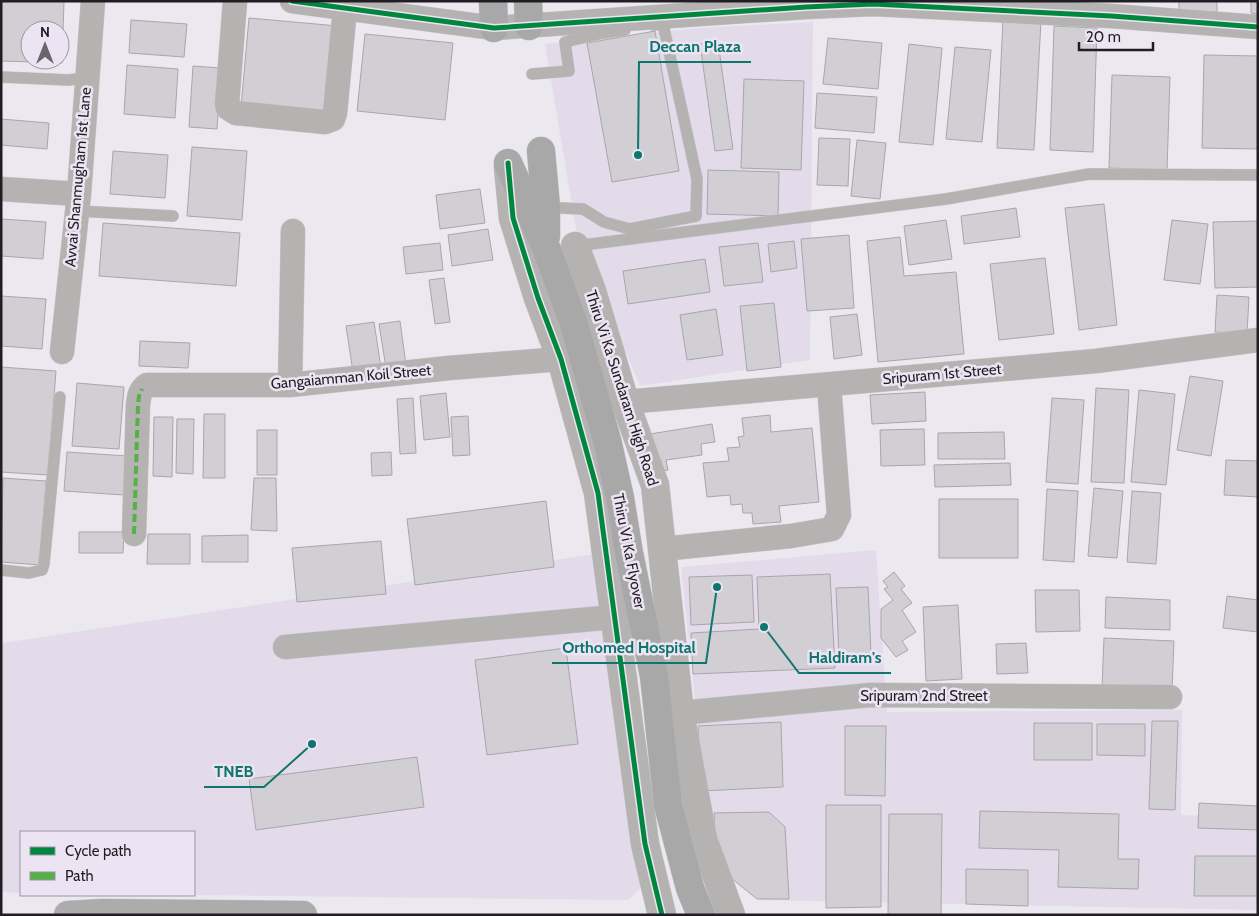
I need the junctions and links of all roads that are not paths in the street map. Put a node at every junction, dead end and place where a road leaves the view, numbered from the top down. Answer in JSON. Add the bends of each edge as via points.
{"nodes":[{"id":1,"x":93,"y":1,"type":"edge"},
{"id":2,"x":235,"y":1,"type":"edge"},
{"id":3,"x":292,"y":1,"type":"edge"},
{"id":4,"x":492,"y":1,"type":"edge"},
{"id":5,"x":345,"y":8,"type":"junction"},
{"id":6,"x":528,"y":14,"type":"edge"},
{"id":7,"x":601,"y":27,"type":"junction"},
{"id":8,"x":1258,"y":27,"type":"edge"},
{"id":9,"x":494,"y":28,"type":"junction"},
{"id":10,"x":532,"y":74,"type":"dead end"},
{"id":11,"x":1,"y":77,"type":"edge"},
{"id":12,"x":86,"y":78,"type":"junction"},
{"id":13,"x":541,"y":151,"type":"dead end"},
{"id":14,"x":508,"y":163,"type":"joint"},
{"id":15,"x":1258,"y":175,"type":"edge"},
{"id":16,"x":1,"y":189,"type":"edge"},
{"id":17,"x":78,"y":202,"type":"junction"},
{"id":18,"x":561,"y":208,"type":"dead end"},
{"id":19,"x":173,"y":216,"type":"dead end"},
{"id":20,"x":293,"y":231,"type":"dead end"},
{"id":21,"x":575,"y":246,"type":"joint"},
{"id":22,"x":547,"y":250,"type":"junction"},
{"id":23,"x":1258,"y":340,"type":"edge"},
{"id":24,"x":62,"y":352,"type":"dead end"},
{"id":25,"x":561,"y":359,"type":"junction"},
{"id":26,"x":290,"y":385,"type":"junction"},
{"id":27,"x":829,"y":385,"type":"junction"},
{"id":28,"x":60,"y":397,"type":"dead end"},
{"id":29,"x":625,"y":402,"type":"junction"},
{"id":30,"x":134,"y":534,"type":"dead end"},
{"id":31,"x":662,"y":550,"type":"junction"},
{"id":32,"x":1,"y":570,"type":"edge"},
{"id":33,"x":614,"y":617,"type":"junction"},
{"id":34,"x":285,"y":647,"type":"dead end"},
{"id":35,"x":1170,"y":697,"type":"dead end"},
{"id":36,"x":680,"y":713,"type":"junction"},
{"id":37,"x":68,"y":915,"type":"edge"},
{"id":38,"x":303,"y":915,"type":"edge"},
{"id":39,"x":662,"y":915,"type":"edge"},
{"id":40,"x":701,"y":915,"type":"edge"},
{"id":41,"x":731,"y":915,"type":"edge"}],
"edges":[{"from":1,"to":12,"type":"street","name":"Avvai Shanmugham 1st Lane"},
{"from":2,"to":5,"type":"street","via":[[228,108],[236,113],[325,122],[335,113]]},
{"from":3,"to":5,"type":"street"},
{"from":4,"to":9,"type":"main road"},
{"from":5,"to":9,"type":"street"},
{"from":6,"to":7,"type":"street"},
{"from":6,"to":9,"type":"street"},
{"from":7,"to":8,"type":"street","via":[[806,7],[873,4]]},
{"from":7,"to":10,"type":"lane","via":[[565,42],[569,71]]},
{"from":7,"to":18,"type":"lane","via":[[663,24],[698,179],[696,216],[630,229],[604,222],[583,209]]},
{"from":11,"to":12,"type":"lane"},
{"from":12,"to":17,"type":"street","name":"Avvai Shanmugham 1st Lane"},
{"from":13,"to":22,"type":"main road","name":"Thiru Vi Ka Flyover"},
{"from":14,"to":22,"type":"main road","name":"Thiru Vi Ka Flyover"},
{"from":14,"to":25,"type":"street","via":[[512,218]]},
{"from":15,"to":21,"type":"lane","via":[[1089,174],[946,199]]},
{"from":16,"to":17,"type":"street"},
{"from":17,"to":19,"type":"lane"},
{"from":17,"to":24,"type":"street","name":"Avvai Shanmugham 1st Lane"},
{"from":20,"to":26,"type":"street"},
{"from":21,"to":29,"type":"street","name":"Thiru Vi Ka Sundaram High Road"},
{"from":22,"to":40,"type":"main road","name":"Thiru Vi Ka Flyover","via":[[573,321],[607,440],[654,676],[668,805],[690,888]]},
{"from":23,"to":27,"type":"street","name":"Sripuram 1st Street","via":[[1096,361]]},
{"from":25,"to":26,"type":"street","name":"Gangaiamman Koil Street"},
{"from":25,"to":33,"type":"street","via":[[598,494]]},
{"from":26,"to":30,"type":"street","name":"Gangaiamman Koil Street","via":[[146,385],[138,404]]},
{"from":27,"to":29,"type":"street","name":"Sripuram 1st Street"},
{"from":27,"to":31,"type":"street","via":[[840,515],[832,529]]},
{"from":28,"to":32,"type":"lane","via":[[42,570]]},
{"from":29,"to":31,"type":"street","name":"Thiru Vi Ka Sundaram High Road","via":[[655,485]]},
{"from":31,"to":36,"type":"street","name":"Thiru Vi Ka Sundaram High Road"},
{"from":33,"to":34,"type":"street"},
{"from":33,"to":39,"type":"street","via":[[645,844]]},
{"from":35,"to":36,"type":"street","name":"Sripuram 2nd Street","via":[[870,695]]},
{"from":36,"to":41,"type":"street","name":"Thiru Vi Ka Sundaram High Road","via":[[704,839]]},
{"from":37,"to":38,"type":"main road"}]}
